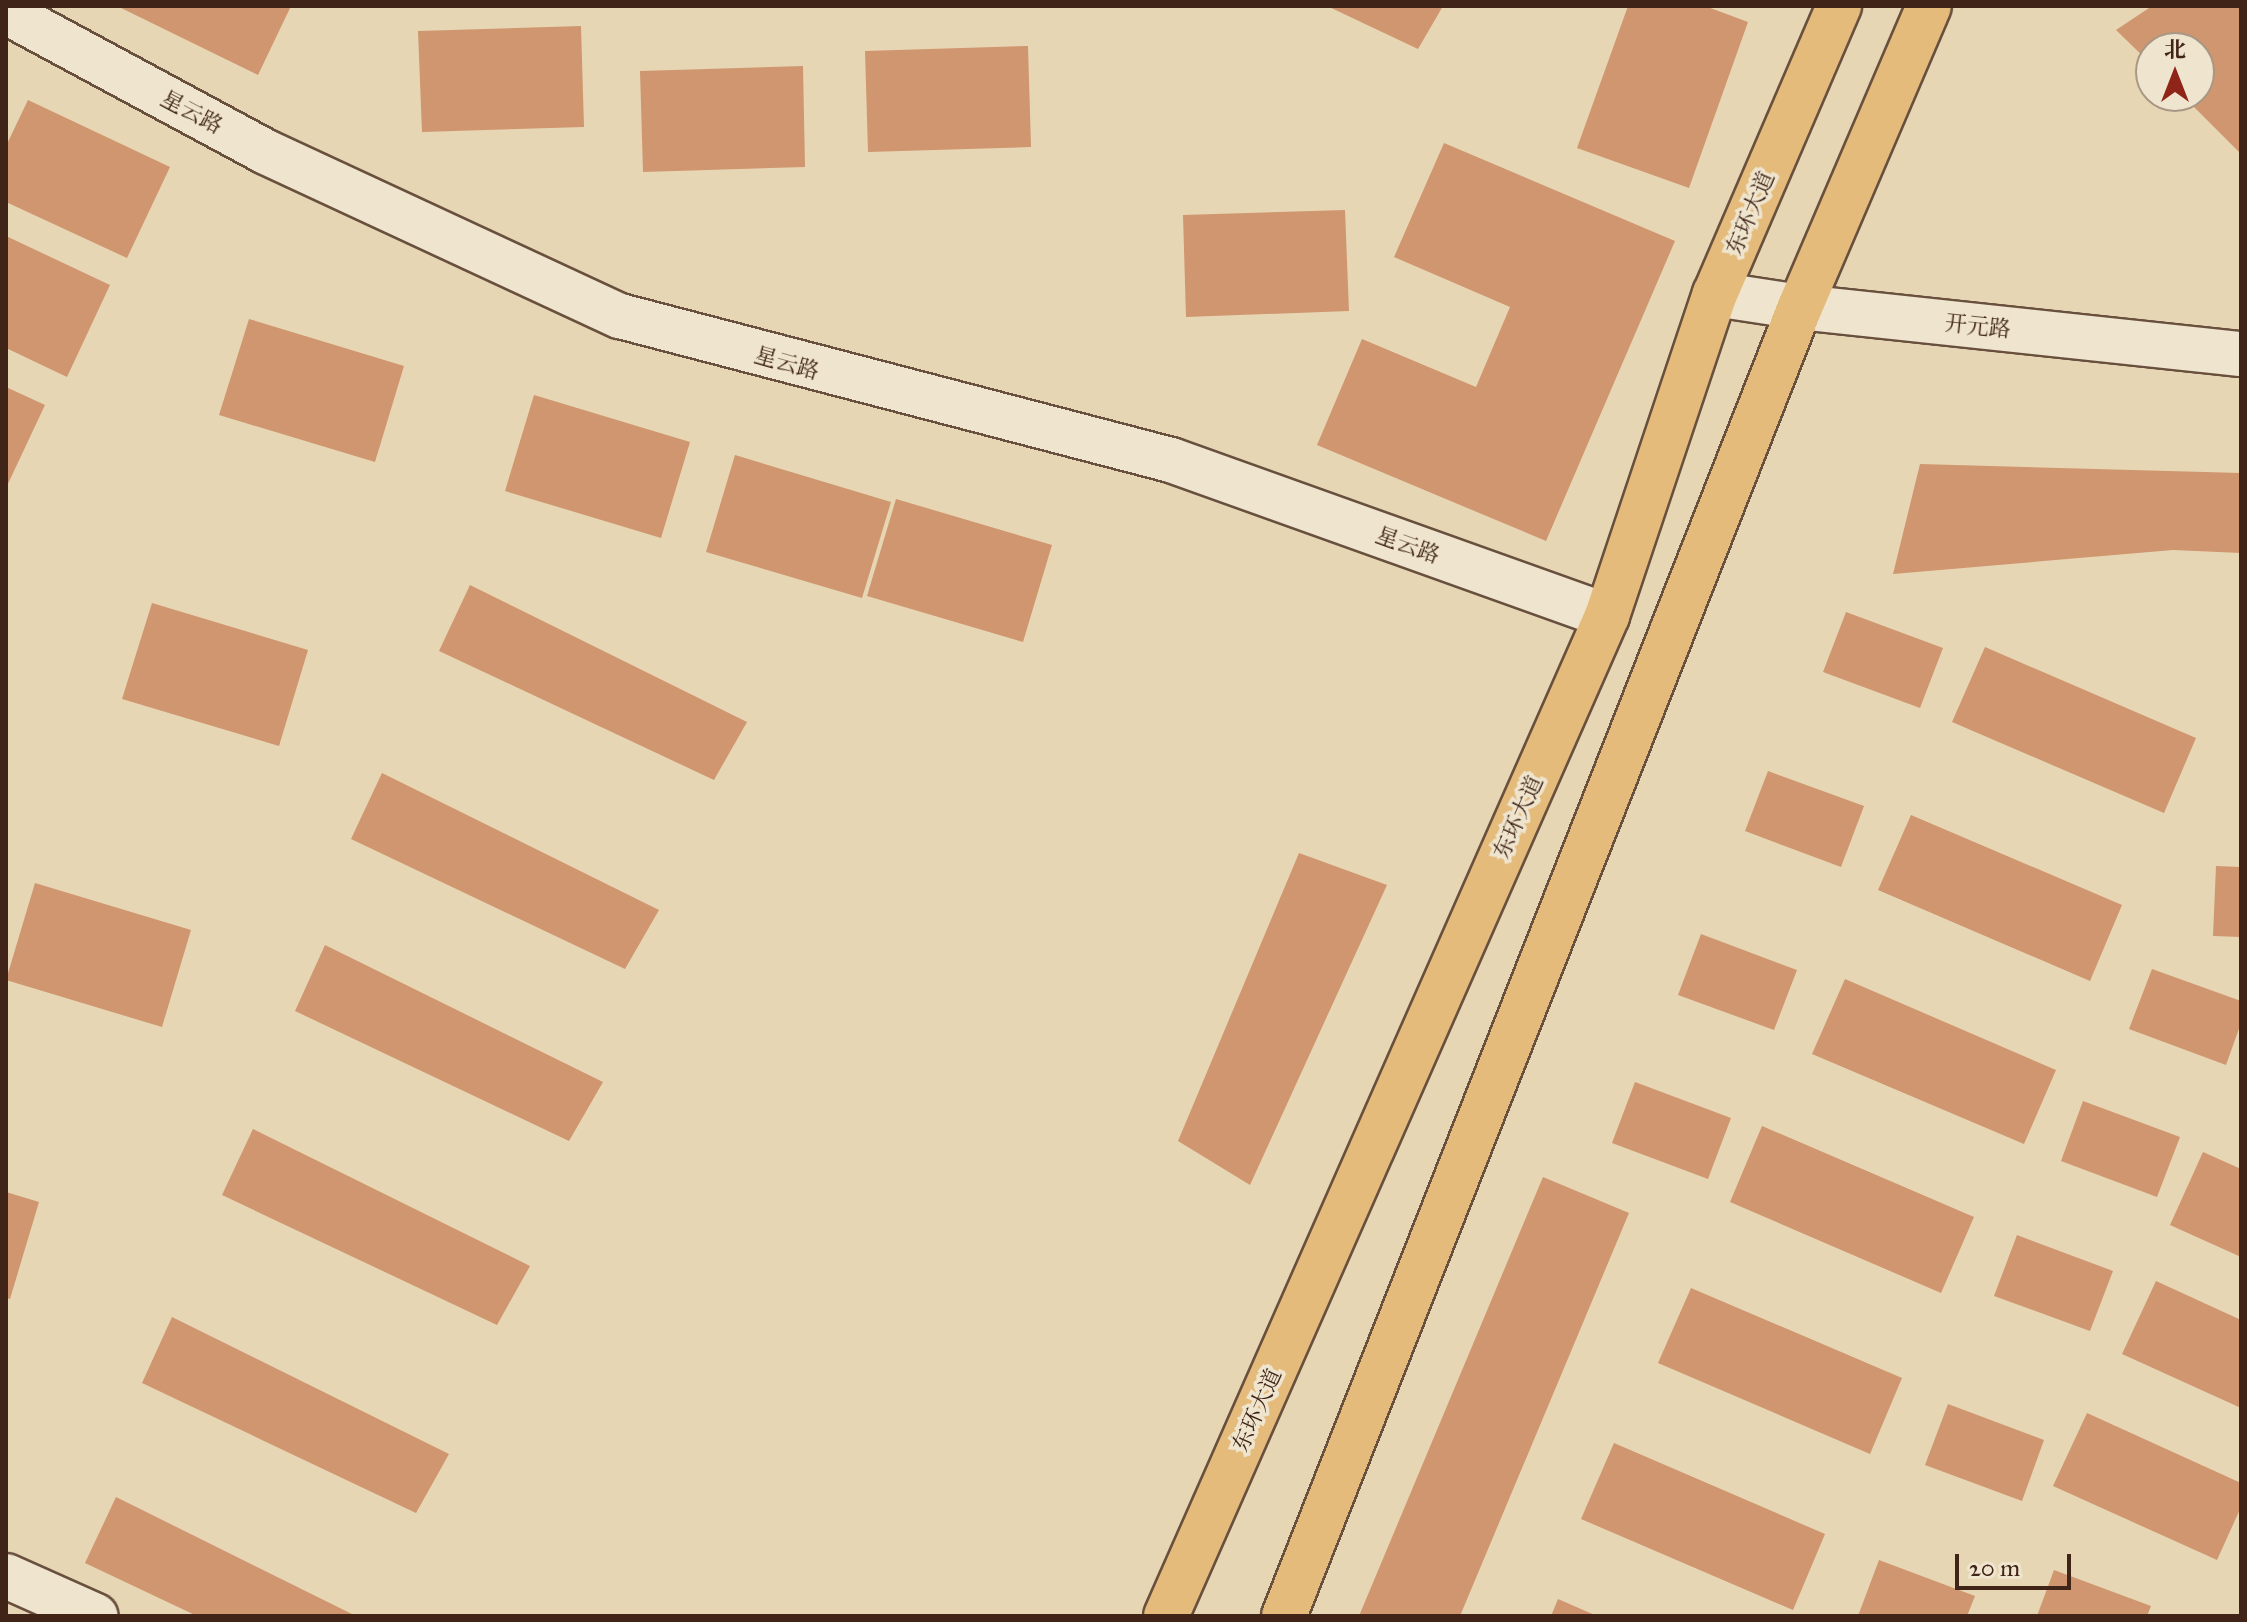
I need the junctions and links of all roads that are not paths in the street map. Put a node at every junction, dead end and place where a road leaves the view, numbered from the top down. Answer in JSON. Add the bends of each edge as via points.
{"nodes":[{"id":1,"x":1839,"y":6,"type":"edge"},
{"id":2,"x":1929,"y":6,"type":"edge"},
{"id":3,"x":6,"y":12,"type":"edge"},
{"id":4,"x":1715,"y":294,"type":"junction"},
{"id":5,"x":1800,"y":307,"type":"junction"},
{"id":6,"x":2241,"y":354,"type":"edge"},
{"id":7,"x":1607,"y":616,"type":"junction"},
{"id":8,"x":6,"y":1576,"type":"edge"},
{"id":9,"x":96,"y":1616,"type":"edge"},
{"id":10,"x":1166,"y":1616,"type":"edge"},
{"id":11,"x":1284,"y":1616,"type":"edge"}],
"edges":[{"from":1,"to":4,"type":"main road","name":"东环大道"},
{"from":2,"to":5,"type":"main road"},
{"from":3,"to":7,"type":"street","name":"星云路","via":[[266,152],[620,316],[1171,460]]},
{"from":4,"to":5,"type":"street","name":"开元路"},
{"from":4,"to":7,"type":"main road","name":"东环大道"},
{"from":5,"to":6,"type":"street","name":"开元路"},
{"from":5,"to":11,"type":"main road"},
{"from":7,"to":10,"type":"main road","name":"东环大道"},
{"from":8,"to":9,"type":"street"}]}
